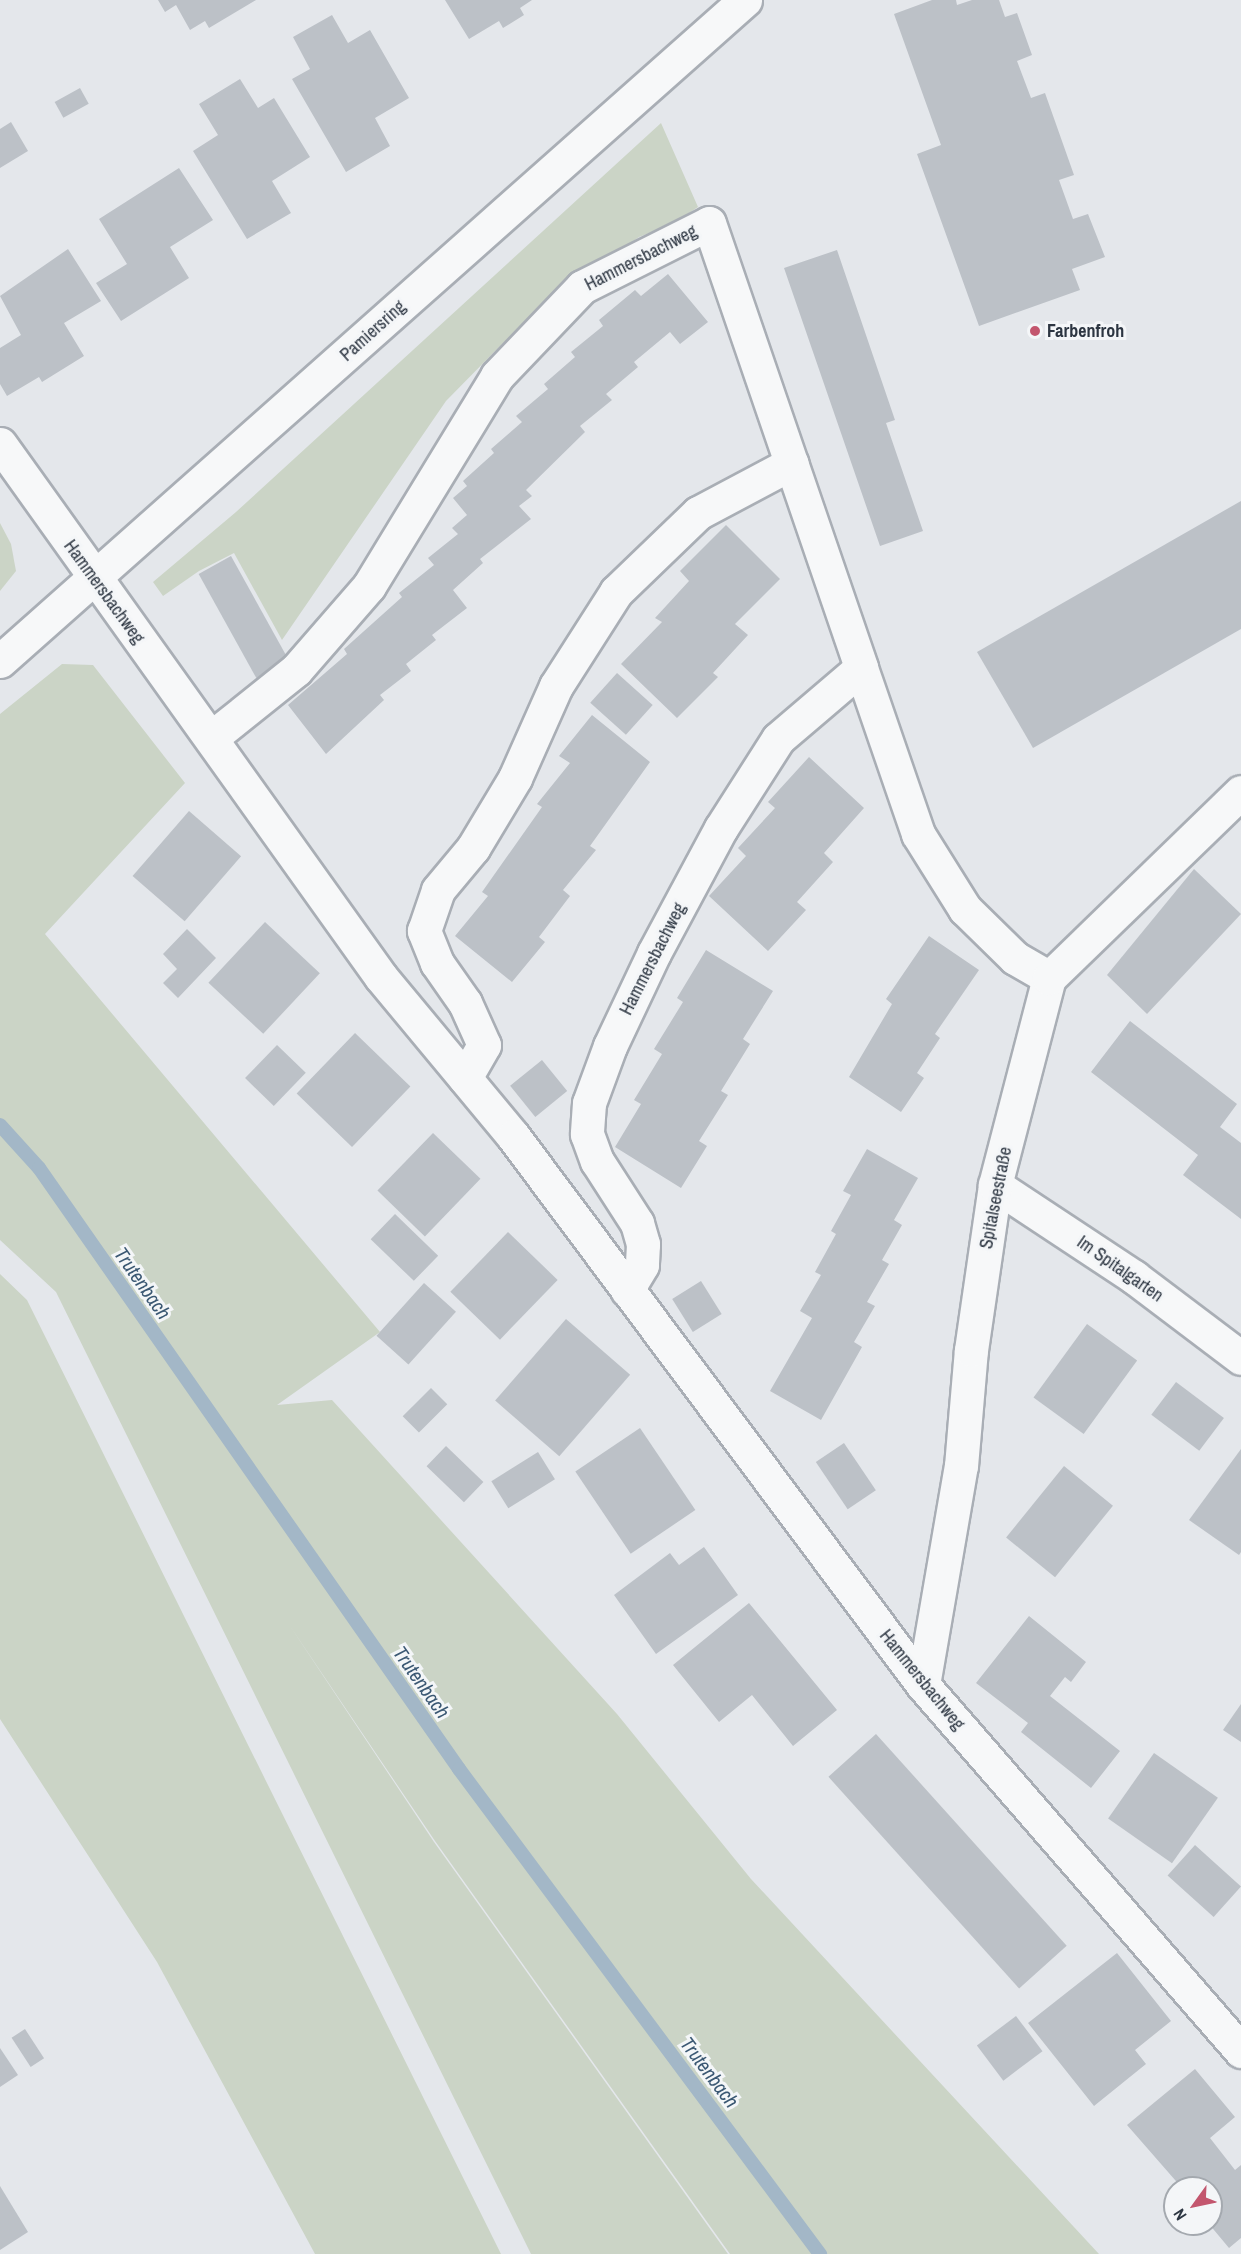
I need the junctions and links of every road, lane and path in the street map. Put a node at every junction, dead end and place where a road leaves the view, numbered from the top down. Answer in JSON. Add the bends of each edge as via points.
{"nodes":[{"id":1,"x":745,"y":0,"type":"edge"},
{"id":2,"x":0,"y":444,"type":"edge"},
{"id":3,"x":792,"y":463,"type":"junction"},
{"id":4,"x":95,"y":579,"type":"junction"},
{"id":5,"x":0,"y":660,"type":"edge"},
{"id":6,"x":861,"y":668,"type":"junction"},
{"id":7,"x":211,"y":738,"type":"junction"},
{"id":8,"x":1241,"y":792,"type":"edge"},
{"id":9,"x":1049,"y":978,"type":"junction"},
{"id":10,"x":465,"y":1078,"type":"junction"},
{"id":11,"x":995,"y":1185,"type":"junction"},
{"id":12,"x":627,"y":1290,"type":"junction"},
{"id":13,"x":1241,"y":1358,"type":"edge"},
{"id":14,"x":923,"y":1685,"type":"junction"},
{"id":15,"x":1241,"y":2051,"type":"edge"}],
"edges":[{"from":1,"to":4,"type":"street","name":"Pamiersring"},
{"from":2,"to":4,"type":"street","name":"Hammersbachweg"},
{"from":3,"to":6,"type":"street","name":"Hammersbachweg"},
{"from":3,"to":7,"type":"street","name":"Hammersbachweg","via":[[709,223],[582,287],[497,376],[369,586],[296,670]]},
{"from":3,"to":10,"type":"street","via":[[698,513],[616,592],[556,686],[515,778],[473,848],[438,890],[424,931],[437,963],[465,1003],[484,1045]]},
{"from":4,"to":5,"type":"street","name":"Pamiersring"},
{"from":4,"to":7,"type":"street","name":"Hammersbachweg"},
{"from":6,"to":9,"type":"street","name":"Hammersbachweg","via":[[918,834],[965,909],[1015,958]]},
{"from":6,"to":12,"type":"street","name":"Hammersbachweg","via":[[778,739],[721,828],[654,953],[603,1065],[589,1103],[587,1134],[597,1161],[637,1223],[643,1244],[642,1265]]},
{"from":7,"to":10,"type":"street","name":"Hammersbachweg","via":[[381,977]]},
{"from":8,"to":9,"type":"street"},
{"from":9,"to":11,"type":"street","name":"Spitalseestraße"},
{"from":10,"to":12,"type":"street","name":"Hammersbachweg"},
{"from":11,"to":13,"type":"street","name":"Im Spitalgarten","via":[[1134,1277]]},
{"from":11,"to":14,"type":"street","name":"Spitalseestraße","via":[[971,1350],[961,1466]]},
{"from":12,"to":14,"type":"street","name":"Hammersbachweg"},
{"from":14,"to":15,"type":"street","name":"Hammersbachweg"}]}
